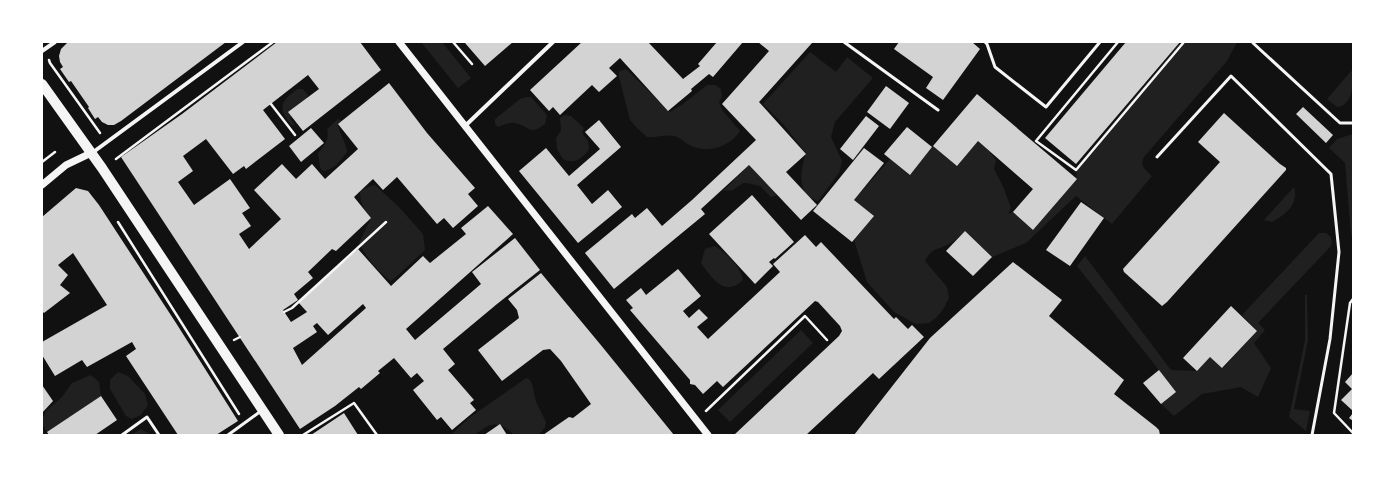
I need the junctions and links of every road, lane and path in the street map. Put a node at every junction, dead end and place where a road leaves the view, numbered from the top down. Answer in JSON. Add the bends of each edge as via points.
{"nodes":[{"id":1,"x":55,"y":42,"type":"edge"},
{"id":2,"x":243,"y":42,"type":"edge"},
{"id":3,"x":273,"y":42,"type":"edge"},
{"id":4,"x":399,"y":42,"type":"edge"},
{"id":5,"x":453,"y":42,"type":"edge"},
{"id":6,"x":553,"y":42,"type":"edge"},
{"id":7,"x":844,"y":42,"type":"edge"},
{"id":8,"x":1100,"y":42,"type":"edge"},
{"id":9,"x":1118,"y":42,"type":"edge"},
{"id":10,"x":1184,"y":42,"type":"edge"},
{"id":11,"x":987,"y":43,"type":"edge"},
{"id":12,"x":1253,"y":43,"type":"edge"},
{"id":13,"x":44,"y":50,"type":"edge"},
{"id":14,"x":472,"y":64,"type":"dead end"},
{"id":15,"x":42,"y":84,"type":"edge"},
{"id":16,"x":271,"y":104,"type":"dead end"},
{"id":17,"x":938,"y":110,"type":"dead end"},
{"id":18,"x":1353,"y":123,"type":"edge"},
{"id":19,"x":465,"y":126,"type":"junction"},
{"id":20,"x":295,"y":135,"type":"dead end"},
{"id":21,"x":107,"y":142,"type":"junction"},
{"id":22,"x":55,"y":152,"type":"dead end"},
{"id":23,"x":91,"y":153,"type":"junction"},
{"id":24,"x":1157,"y":157,"type":"dead end"},
{"id":25,"x":116,"y":159,"type":"junction"},
{"id":26,"x":42,"y":162,"type":"edge"},
{"id":27,"x":119,"y":164,"type":"dead end"},
{"id":28,"x":42,"y":185,"type":"edge"},
{"id":29,"x":114,"y":216,"type":"dead end"},
{"id":30,"x":386,"y":222,"type":"dead end"},
{"id":31,"x":1353,"y":299,"type":"edge"},
{"id":32,"x":284,"y":312,"type":"dead end"},
{"id":33,"x":240,"y":337,"type":"dead end"},
{"id":34,"x":234,"y":340,"type":"dead end"},
{"id":35,"x":827,"y":340,"type":"dead end"},
{"id":36,"x":263,"y":410,"type":"junction"},
{"id":37,"x":704,"y":413,"type":"dead end"},
{"id":38,"x":245,"y":423,"type":"junction"},
{"id":39,"x":1353,"y":433,"type":"edge"},
{"id":40,"x":705,"y":434,"type":"edge"},
{"id":41,"x":122,"y":435,"type":"edge"},
{"id":42,"x":159,"y":435,"type":"edge"},
{"id":43,"x":228,"y":435,"type":"edge"},
{"id":44,"x":279,"y":435,"type":"edge"},
{"id":45,"x":303,"y":435,"type":"edge"},
{"id":46,"x":377,"y":435,"type":"edge"},
{"id":47,"x":1312,"y":435,"type":"edge"}],
"edges":[{"from":1,"to":13,"type":"street"},
{"from":2,"to":21,"type":"street"},
{"from":3,"to":25,"type":"path"},
{"from":4,"to":19,"type":"street"},
{"from":5,"to":14,"type":"path"},
{"from":6,"to":19,"type":"street"},
{"from":7,"to":17,"type":"lane"},
{"from":8,"to":11,"type":"lane","via":[[1046,107],[995,67]]},
{"from":9,"to":10,"type":"path","via":[[1036,141],[1076,170]]},
{"from":12,"to":18,"type":"lane","via":[[1340,123]]},
{"from":13,"to":21,"type":"path","via":[[50,63]]},
{"from":15,"to":23,"type":"main road"},
{"from":16,"to":20,"type":"path"},
{"from":19,"to":40,"type":"street"},
{"from":21,"to":23,"type":"street"},
{"from":21,"to":25,"type":"path"},
{"from":22,"to":26,"type":"path"},
{"from":23,"to":28,"type":"street","via":[[66,166]]},
{"from":23,"to":36,"type":"main road"},
{"from":24,"to":47,"type":"lane","via":[[1231,76],[1331,174],[1339,252],[1330,339]]},
{"from":25,"to":27,"type":"path"},
{"from":29,"to":38,"type":"path"},
{"from":30,"to":32,"type":"path","via":[[292,308]]},
{"from":31,"to":39,"type":"path","via":[[1350,303],[1334,413]]},
{"from":33,"to":34,"type":"path"},
{"from":35,"to":37,"type":"path","via":[[805,316]]},
{"from":36,"to":38,"type":"lane"},
{"from":36,"to":44,"type":"main road"},
{"from":38,"to":43,"type":"lane"},
{"from":41,"to":42,"type":"lane","via":[[147,417]]},
{"from":45,"to":46,"type":"path","via":[[354,403]]}]}
